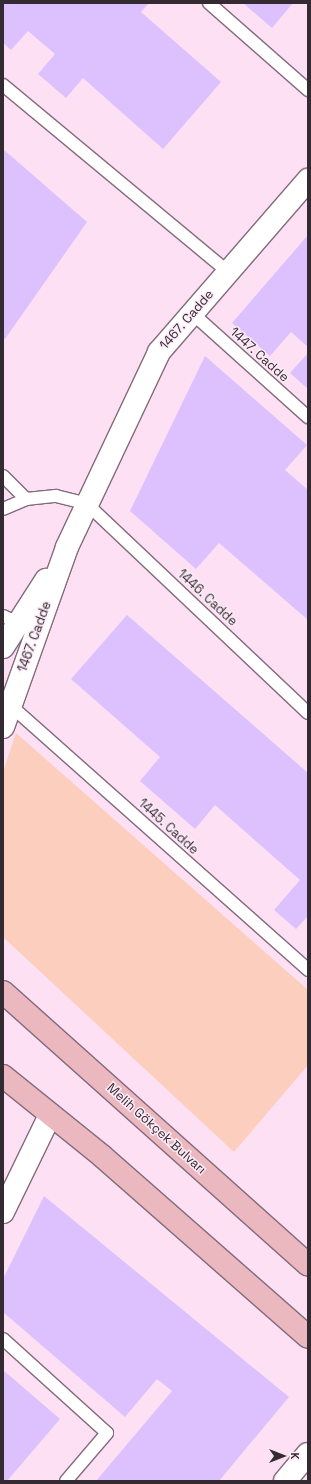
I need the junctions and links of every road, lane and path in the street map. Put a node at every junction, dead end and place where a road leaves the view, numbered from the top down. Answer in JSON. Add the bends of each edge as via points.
{"nodes":[{"id":1,"x":209,"y":3,"type":"edge"},
{"id":2,"x":3,"y":85,"type":"edge"},
{"id":3,"x":308,"y":90,"type":"edge"},
{"id":4,"x":308,"y":180,"type":"edge"},
{"id":5,"x":228,"y":272,"type":"junction"},
{"id":6,"x":192,"y":313,"type":"junction"},
{"id":7,"x":308,"y":417,"type":"edge"},
{"id":8,"x":3,"y":476,"type":"edge"},
{"id":9,"x":26,"y":499,"type":"junction"},
{"id":10,"x":87,"y":504,"type":"junction"},
{"id":11,"x":3,"y":509,"type":"edge"},
{"id":12,"x":67,"y":547,"type":"junction"},
{"id":13,"x":11,"y":619,"type":"edge"},
{"id":14,"x":3,"y":647,"type":"edge"},
{"id":15,"x":10,"y":705,"type":"junction"},
{"id":16,"x":308,"y":713,"type":"edge"},
{"id":17,"x":3,"y":727,"type":"edge"},
{"id":18,"x":308,"y":970,"type":"edge"},
{"id":19,"x":3,"y":992,"type":"edge"},
{"id":20,"x":3,"y":1076,"type":"edge"},
{"id":21,"x":50,"y":1114,"type":"junction"},
{"id":22,"x":3,"y":1212,"type":"edge"},
{"id":23,"x":308,"y":1265,"type":"edge"},
{"id":24,"x":308,"y":1336,"type":"edge"},
{"id":25,"x":3,"y":1339,"type":"edge"},
{"id":26,"x":308,"y":1454,"type":"edge"},
{"id":27,"x":66,"y":1481,"type":"edge"},
{"id":28,"x":285,"y":1481,"type":"edge"}],
"edges":[{"from":1,"to":3,"type":"lane"},
{"from":2,"to":5,"type":"lane"},
{"from":4,"to":5,"type":"street","name":"1467. Cadde"},
{"from":5,"to":6,"type":"street","name":"1467. Cadde"},
{"from":6,"to":7,"type":"lane","name":"1447. Cadde"},
{"from":6,"to":10,"type":"street","name":"1467. Cadde","via":[[159,352]]},
{"from":8,"to":9,"type":"lane"},
{"from":9,"to":10,"type":"lane","via":[[56,496]]},
{"from":9,"to":11,"type":"lane"},
{"from":10,"to":12,"type":"street","name":"1467. Cadde"},
{"from":10,"to":16,"type":"lane","name":"1446. Cadde"},
{"from":12,"to":13,"type":"street","name":"1467. Cadde"},
{"from":12,"to":15,"type":"street","name":"1467. Cadde"},
{"from":13,"to":14,"type":"street","name":"1467. Cadde"},
{"from":15,"to":17,"type":"street","name":"1467. Cadde"},
{"from":15,"to":18,"type":"lane","name":"1445. Cadde"},
{"from":19,"to":23,"type":"main road","name":"Melih Gökçek Bulvarı"},
{"from":20,"to":21,"type":"main road"},
{"from":21,"to":22,"type":"street"},
{"from":21,"to":24,"type":"main road","via":[[102,1156]]},
{"from":25,"to":27,"type":"lane","via":[[107,1433]]},
{"from":26,"to":28,"type":"street"}]}
